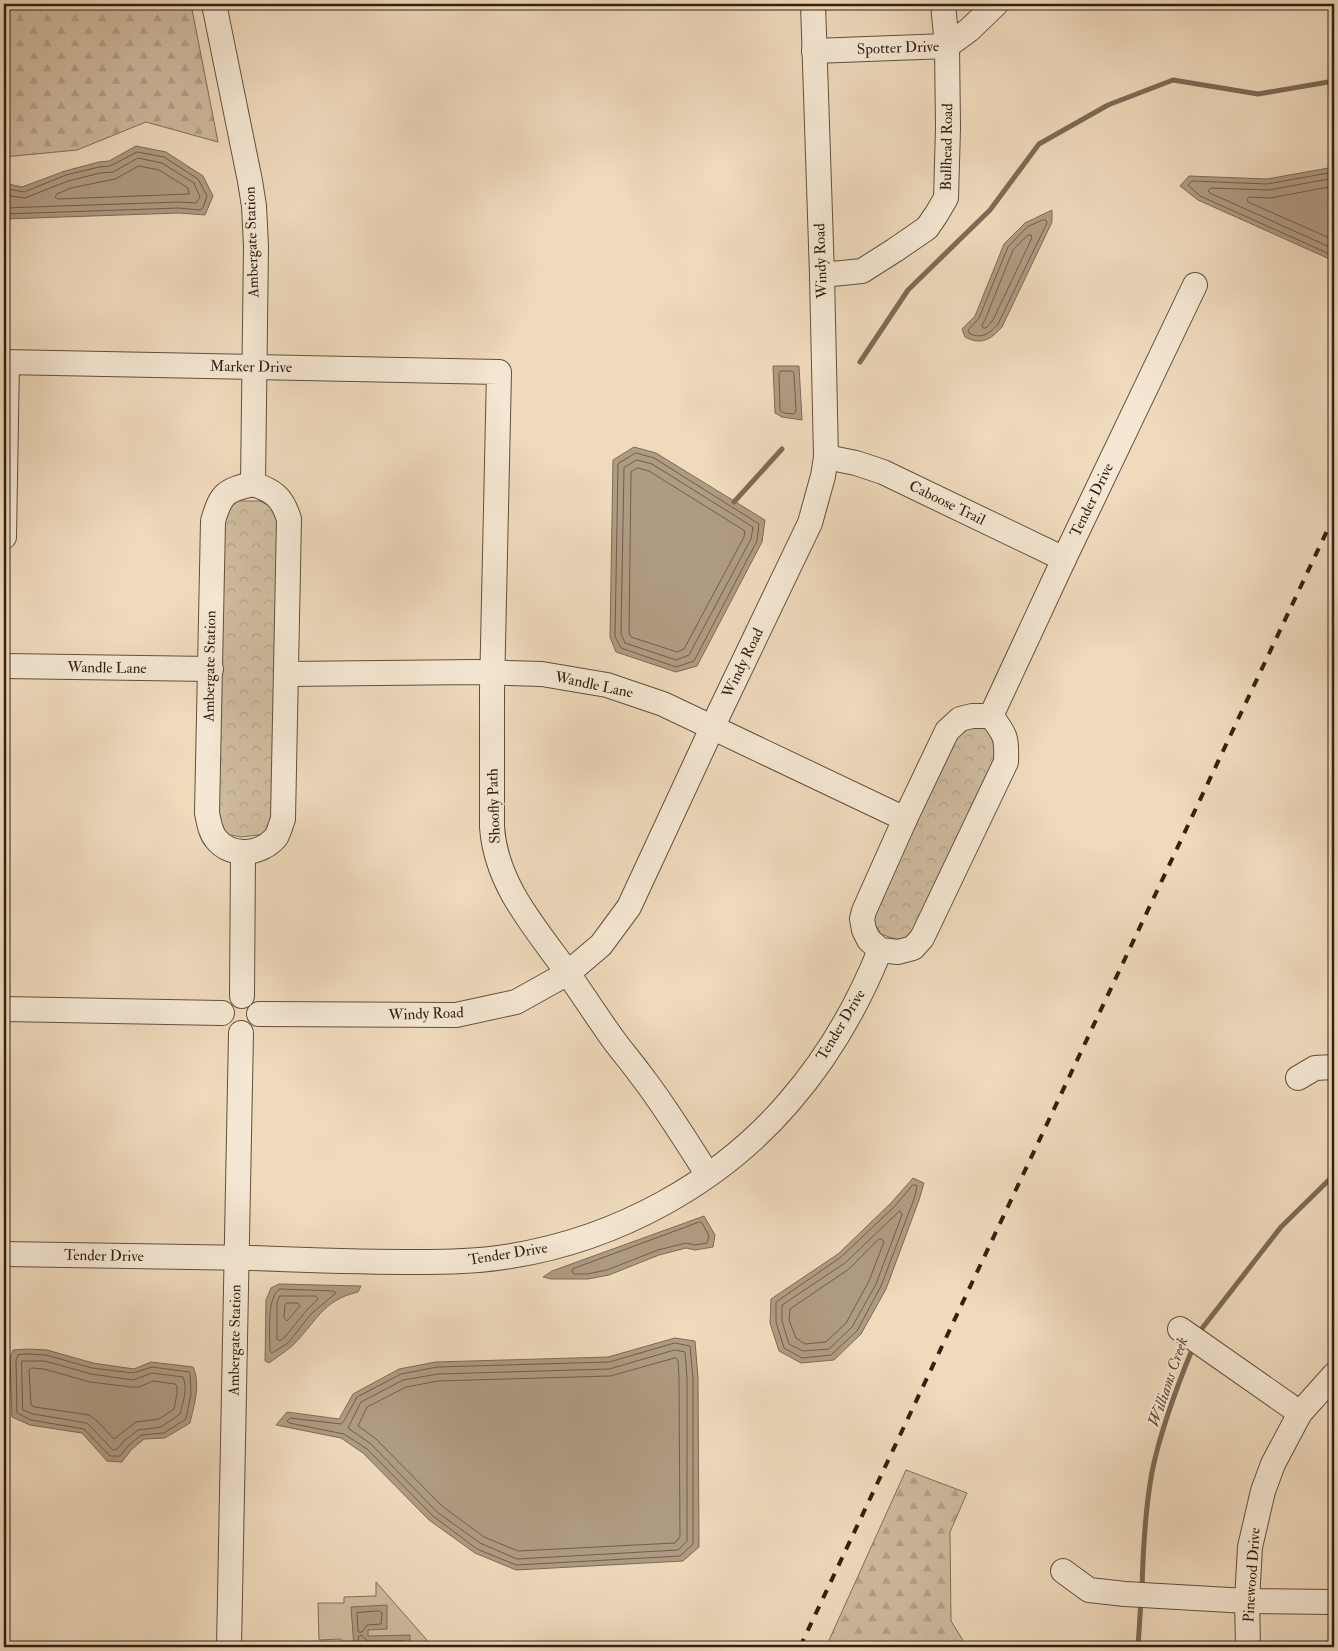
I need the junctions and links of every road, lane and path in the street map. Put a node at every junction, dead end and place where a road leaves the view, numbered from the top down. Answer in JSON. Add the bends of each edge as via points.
{"nodes":[{"id":1,"x":214,"y":4,"type":"edge"},
{"id":2,"x":813,"y":4,"type":"edge"},
{"id":3,"x":943,"y":4,"type":"edge"},
{"id":4,"x":996,"y":4,"type":"edge"},
{"id":5,"x":947,"y":46,"type":"junction"},
{"id":6,"x":814,"y":51,"type":"junction"},
{"id":7,"x":822,"y":275,"type":"junction"},
{"id":8,"x":1195,"y":285,"type":"dead end"},
{"id":9,"x":6,"y":362,"type":"edge"},
{"id":10,"x":254,"y":366,"type":"junction"},
{"id":11,"x":499,"y":372,"type":"joint"},
{"id":12,"x":826,"y":457,"type":"junction"},
{"id":13,"x":253,"y":484,"type":"junction"},
{"id":14,"x":4,"y":537,"type":"edge"},
{"id":15,"x":1064,"y":559,"type":"junction"},
{"id":16,"x":4,"y":666,"type":"edge"},
{"id":17,"x":211,"y":669,"type":"junction"},
{"id":18,"x":493,"y":672,"type":"junction"},
{"id":19,"x":286,"y":674,"type":"junction"},
{"id":20,"x":991,"y":716,"type":"junction"},
{"id":21,"x":713,"y":726,"type":"junction"},
{"id":22,"x":905,"y":819,"type":"junction"},
{"id":23,"x":243,"y":852,"type":"junction"},
{"id":24,"x":880,"y":950,"type":"junction"},
{"id":25,"x":568,"y":973,"type":"junction"},
{"id":26,"x":242,"y":996,"type":"junction"},
{"id":27,"x":4,"y":1009,"type":"edge"},
{"id":28,"x":222,"y":1013,"type":"junction"},
{"id":29,"x":259,"y":1014,"type":"junction"},
{"id":30,"x":241,"y":1033,"type":"junction"},
{"id":31,"x":1334,"y":1068,"type":"edge"},
{"id":32,"x":1298,"y":1078,"type":"dead end"},
{"id":33,"x":708,"y":1175,"type":"junction"},
{"id":34,"x":4,"y":1254,"type":"edge"},
{"id":35,"x":236,"y":1258,"type":"junction"},
{"id":36,"x":1180,"y":1328,"type":"dead end"},
{"id":37,"x":1334,"y":1376,"type":"edge"},
{"id":38,"x":1300,"y":1413,"type":"junction"},
{"id":39,"x":1063,"y":1571,"type":"dead end"},
{"id":40,"x":1247,"y":1601,"type":"junction"},
{"id":41,"x":1334,"y":1602,"type":"edge"},
{"id":42,"x":229,"y":1647,"type":"edge"},
{"id":43,"x":1248,"y":1647,"type":"edge"}],
"edges":[{"from":1,"to":10,"type":"street","name":"Ambergate Station","via":[[254,206]]},
{"from":2,"to":6,"type":"street","name":"Windy Road"},
{"from":3,"to":5,"type":"street","name":"Bullhead Road"},
{"from":4,"to":5,"type":"street","name":"Spotter Drive"},
{"from":5,"to":6,"type":"street","name":"Spotter Drive"},
{"from":5,"to":7,"type":"street","name":"Bullhead Road","via":[[946,198],[927,228],[862,271]]},
{"from":6,"to":7,"type":"street","name":"Windy Road"},
{"from":7,"to":12,"type":"street","name":"Windy Road"},
{"from":8,"to":15,"type":"street","name":"Tender Drive"},
{"from":9,"to":10,"type":"street","name":"Marker Drive"},
{"from":9,"to":14,"type":"street"},
{"from":10,"to":11,"type":"street","name":"Marker Drive"},
{"from":10,"to":13,"type":"street","name":"Ambergate Station"},
{"from":11,"to":18,"type":"street","name":"Shoofly Path"},
{"from":12,"to":15,"type":"street","name":"Caboose Trail","via":[[883,472]]},
{"from":12,"to":21,"type":"street","name":"Windy Road","via":[[810,522]]},
{"from":13,"to":17,"type":"street","name":"Ambergate Station","via":[[233,488],[222,496],[213,521]]},
{"from":13,"to":19,"type":"street","via":[[270,490],[281,500],[289,519]]},
{"from":15,"to":20,"type":"street","name":"Tender Drive"},
{"from":16,"to":17,"type":"street","name":"Wandle Lane"},
{"from":17,"to":23,"type":"street","name":"Ambergate Station","via":[[207,813],[216,839],[229,850]]},
{"from":18,"to":19,"type":"street","name":"Wandle Lane"},
{"from":18,"to":21,"type":"street","name":"Wandle Lane","via":[[542,674],[607,685],[635,693]]},
{"from":18,"to":25,"type":"street","name":"Shoofly Path","via":[[492,827],[496,856],[517,903]]},
{"from":19,"to":23,"type":"street","via":[[283,819],[276,836],[261,849]]},
{"from":20,"to":22,"type":"street","via":[[960,719],[947,731]]},
{"from":20,"to":24,"type":"street","via":[[1003,730],[1007,742],[1006,762],[966,848],[922,938],[913,948],[898,952]]},
{"from":21,"to":22,"type":"street","name":"Wandle Lane"},
{"from":21,"to":25,"type":"street","name":"Windy Road","via":[[630,907],[601,945]]},
{"from":22,"to":24,"type":"street","via":[[862,919],[869,940]]},
{"from":23,"to":26,"type":"street"},
{"from":24,"to":33,"type":"street","name":"Tender Drive","via":[[855,1005],[802,1086],[766,1127]]},
{"from":25,"to":29,"type":"street","name":"Windy Road","via":[[516,1002],[456,1015]]},
{"from":25,"to":33,"type":"street","name":"Shoofly Path"},
{"from":26,"to":28,"type":"street","via":[[226,1002]]},
{"from":26,"to":29,"type":"street","via":[[256,1004]]},
{"from":27,"to":28,"type":"street"},
{"from":28,"to":30,"type":"street","via":[[225,1025]]},
{"from":29,"to":30,"type":"street","via":[[256,1025]]},
{"from":30,"to":35,"type":"street","name":"Ambergate Station"},
{"from":31,"to":32,"type":"street","via":[[1315,1068]]},
{"from":33,"to":35,"type":"street","name":"Tender Drive","via":[[645,1212],[606,1230],[511,1256],[445,1262]]},
{"from":34,"to":35,"type":"street","name":"Tender Drive"},
{"from":35,"to":42,"type":"street","name":"Ambergate Station"},
{"from":36,"to":38,"type":"street"},
{"from":37,"to":38,"type":"street","name":"Pinewood Drive"},
{"from":38,"to":40,"type":"street","name":"Pinewood Drive","via":[[1263,1490],[1250,1547]]},
{"from":39,"to":40,"type":"street","via":[[1090,1590]]},
{"from":40,"to":41,"type":"street"},
{"from":40,"to":43,"type":"street","name":"Pinewood Drive"}]}
